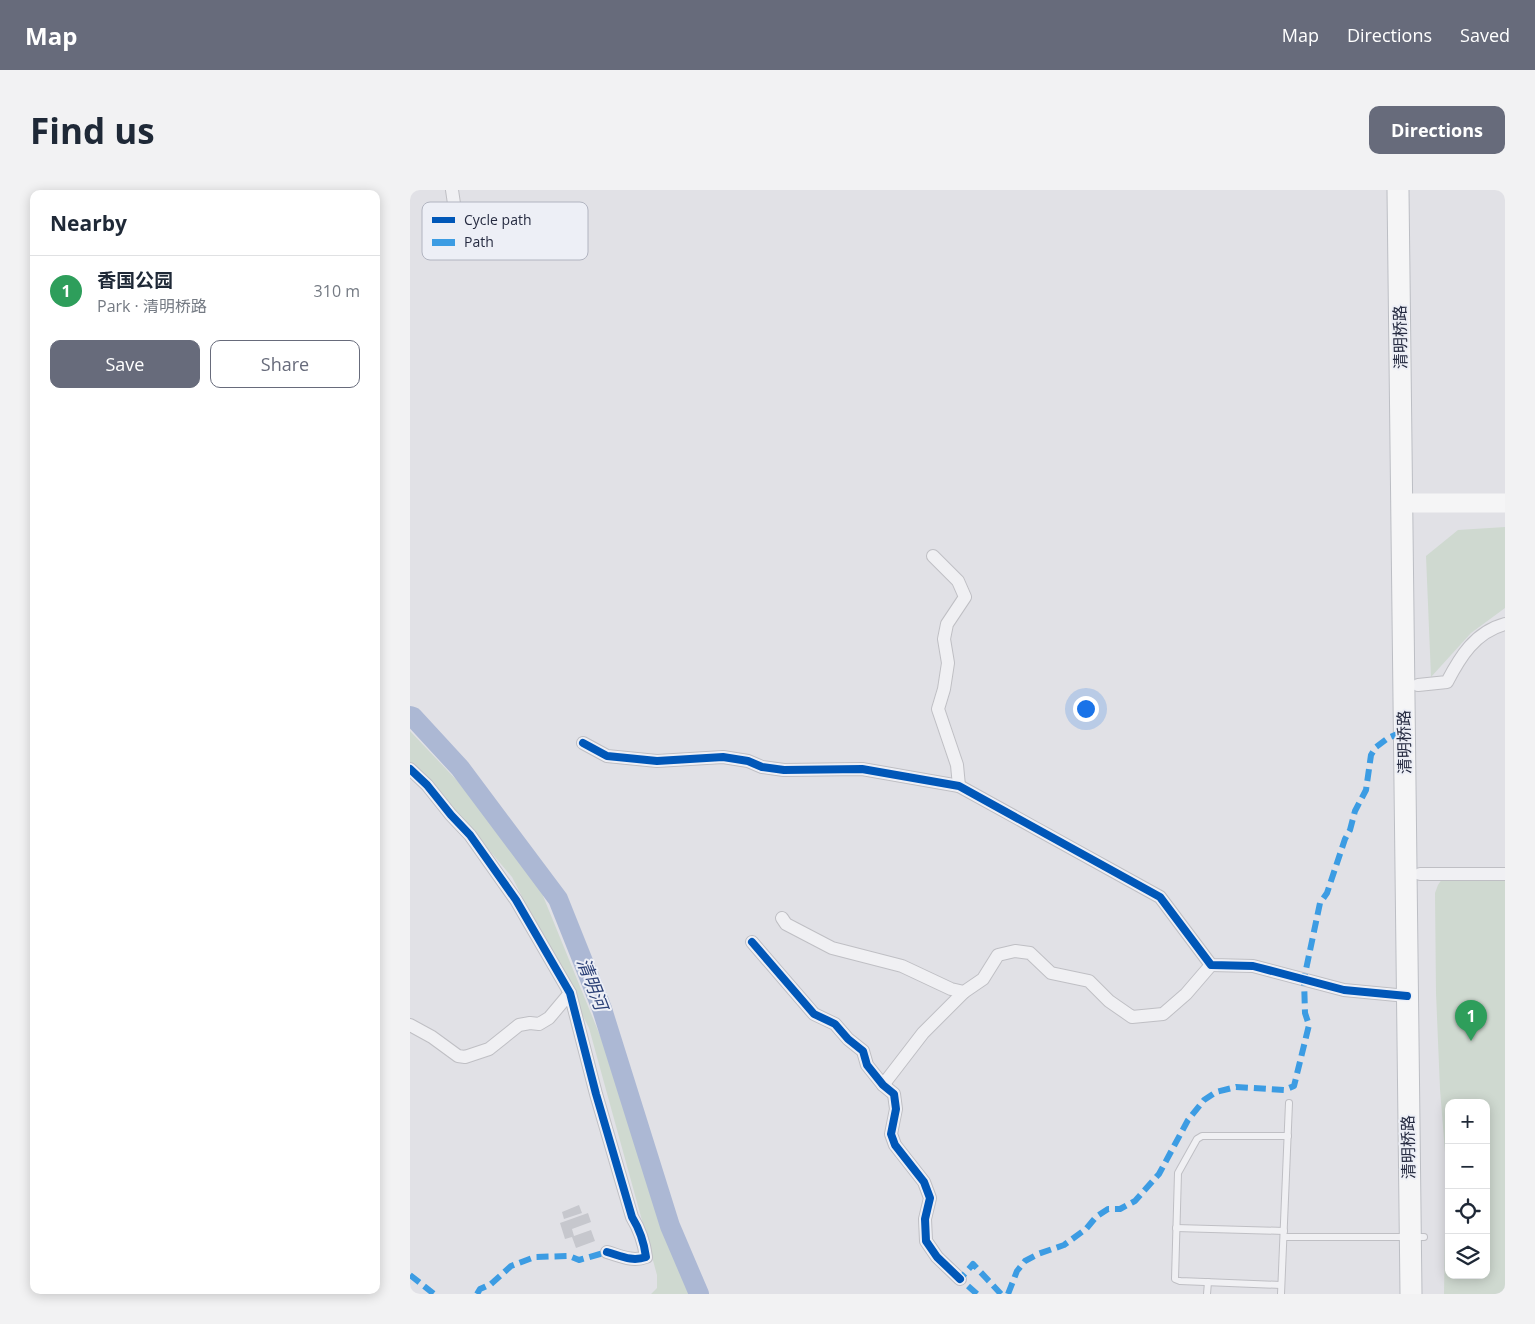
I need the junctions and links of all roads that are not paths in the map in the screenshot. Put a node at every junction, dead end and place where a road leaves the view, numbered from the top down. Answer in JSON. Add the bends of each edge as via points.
{"nodes":[{"id":1,"x":1398,"y":190,"type":"edge"},
{"id":2,"x":1413,"y":190,"type":"edge"},
{"id":3,"x":1409,"y":503,"type":"junction"},
{"id":4,"x":1505,"y":503,"type":"edge"},
{"id":5,"x":933,"y":556,"type":"dead end"},
{"id":6,"x":1505,"y":624,"type":"edge"},
{"id":7,"x":1418,"y":685,"type":"junction"},
{"id":8,"x":583,"y":743,"type":"dead end"},
{"id":9,"x":410,"y":769,"type":"edge"},
{"id":10,"x":959,"y":786,"type":"junction"},
{"id":11,"x":1420,"y":874,"type":"junction"},
{"id":12,"x":1505,"y":874,"type":"edge"},
{"id":13,"x":782,"y":918,"type":"dead end"},
{"id":14,"x":752,"y":942,"type":"dead end"},
{"id":15,"x":1211,"y":965,"type":"junction"},
{"id":16,"x":964,"y":992,"type":"junction"},
{"id":17,"x":570,"y":993,"type":"junction"},
{"id":18,"x":1407,"y":996,"type":"junction"},
{"id":19,"x":410,"y":1024,"type":"edge"},
{"id":20,"x":883,"y":1085,"type":"junction"},
{"id":21,"x":1289,"y":1103,"type":"dead end"},
{"id":22,"x":1288,"y":1136,"type":"junction"},
{"id":23,"x":1176,"y":1228,"type":"junction"},
{"id":24,"x":1284,"y":1234,"type":"junction"},
{"id":25,"x":1417,"y":1237,"type":"junction"},
{"id":26,"x":607,"y":1252,"type":"dead end"},
{"id":27,"x":960,"y":1279,"type":"dead end"},
{"id":28,"x":1208,"y":1282,"type":"junction"},
{"id":29,"x":1281,"y":1285,"type":"junction"},
{"id":30,"x":1207,"y":1294,"type":"edge"},
{"id":31,"x":1281,"y":1294,"type":"edge"},
{"id":32,"x":1411,"y":1294,"type":"edge"},
{"id":33,"x":1426,"y":1294,"type":"edge"}],
"edges":[{"from":1,"to":3,"type":"main road","name":"清明桥路"},
{"from":2,"to":3,"type":"main road","name":"清明桥路"},
{"from":3,"to":4,"type":"street"},
{"from":3,"to":7,"type":"main road","name":"清明桥路"},
{"from":3,"to":18,"type":"main road","name":"清明桥路"},
{"from":5,"to":10,"type":"street","via":[[958,581],[964,597],[947,624],[944,639],[948,663],[938,709],[956,765]]},
{"from":6,"to":7,"type":"street","via":[[1478,638],[1461,655],[1447,682]]},
{"from":7,"to":11,"type":"main road","name":"清明桥路"},
{"from":8,"to":10,"type":"street","via":[[607,756],[657,761],[723,757],[784,770],[862,769]]},
{"from":9,"to":17,"type":"street","via":[[470,835],[516,900]]},
{"from":10,"to":15,"type":"street","via":[[1160,897]]},
{"from":11,"to":12,"type":"street"},
{"from":11,"to":25,"type":"main road","name":"清明桥路"},
{"from":13,"to":16,"type":"street","via":[[786,924],[832,948],[902,966]]},
{"from":14,"to":20,"type":"street","via":[[814,1014],[836,1024],[863,1052],[867,1065]]},
{"from":15,"to":16,"type":"street","via":[[1163,1014],[1132,1017],[1089,981],[1050,972],[1030,953],[1015,951],[998,956],[983,979]]},
{"from":15,"to":18,"type":"street","via":[[1253,966],[1344,990]]},
{"from":16,"to":20,"type":"street","via":[[923,1033]]},
{"from":17,"to":19,"type":"street","via":[[549,1018],[538,1024],[520,1025],[489,1049],[465,1057],[458,1056]]},
{"from":17,"to":26,"type":"street","via":[[596,1094],[646,1258],[632,1260]]},
{"from":18,"to":25,"type":"main road","name":"清明桥路"},
{"from":20,"to":27,"type":"street","via":[[894,1094],[896,1109],[891,1134],[895,1145],[924,1182],[930,1198],[925,1218],[926,1242]]},
{"from":21,"to":22,"type":"lane"},
{"from":22,"to":23,"type":"lane","via":[[1202,1136],[1198,1139],[1178,1173]]},
{"from":22,"to":24,"type":"lane"},
{"from":23,"to":24,"type":"lane"},
{"from":23,"to":28,"type":"lane","via":[[1175,1278]]},
{"from":24,"to":25,"type":"lane"},
{"from":24,"to":29,"type":"lane"},
{"from":25,"to":32,"type":"main road","name":"清明桥路"},
{"from":25,"to":33,"type":"main road","name":"清明桥路"},
{"from":28,"to":29,"type":"lane"},
{"from":28,"to":30,"type":"lane"},
{"from":29,"to":31,"type":"lane"}]}
